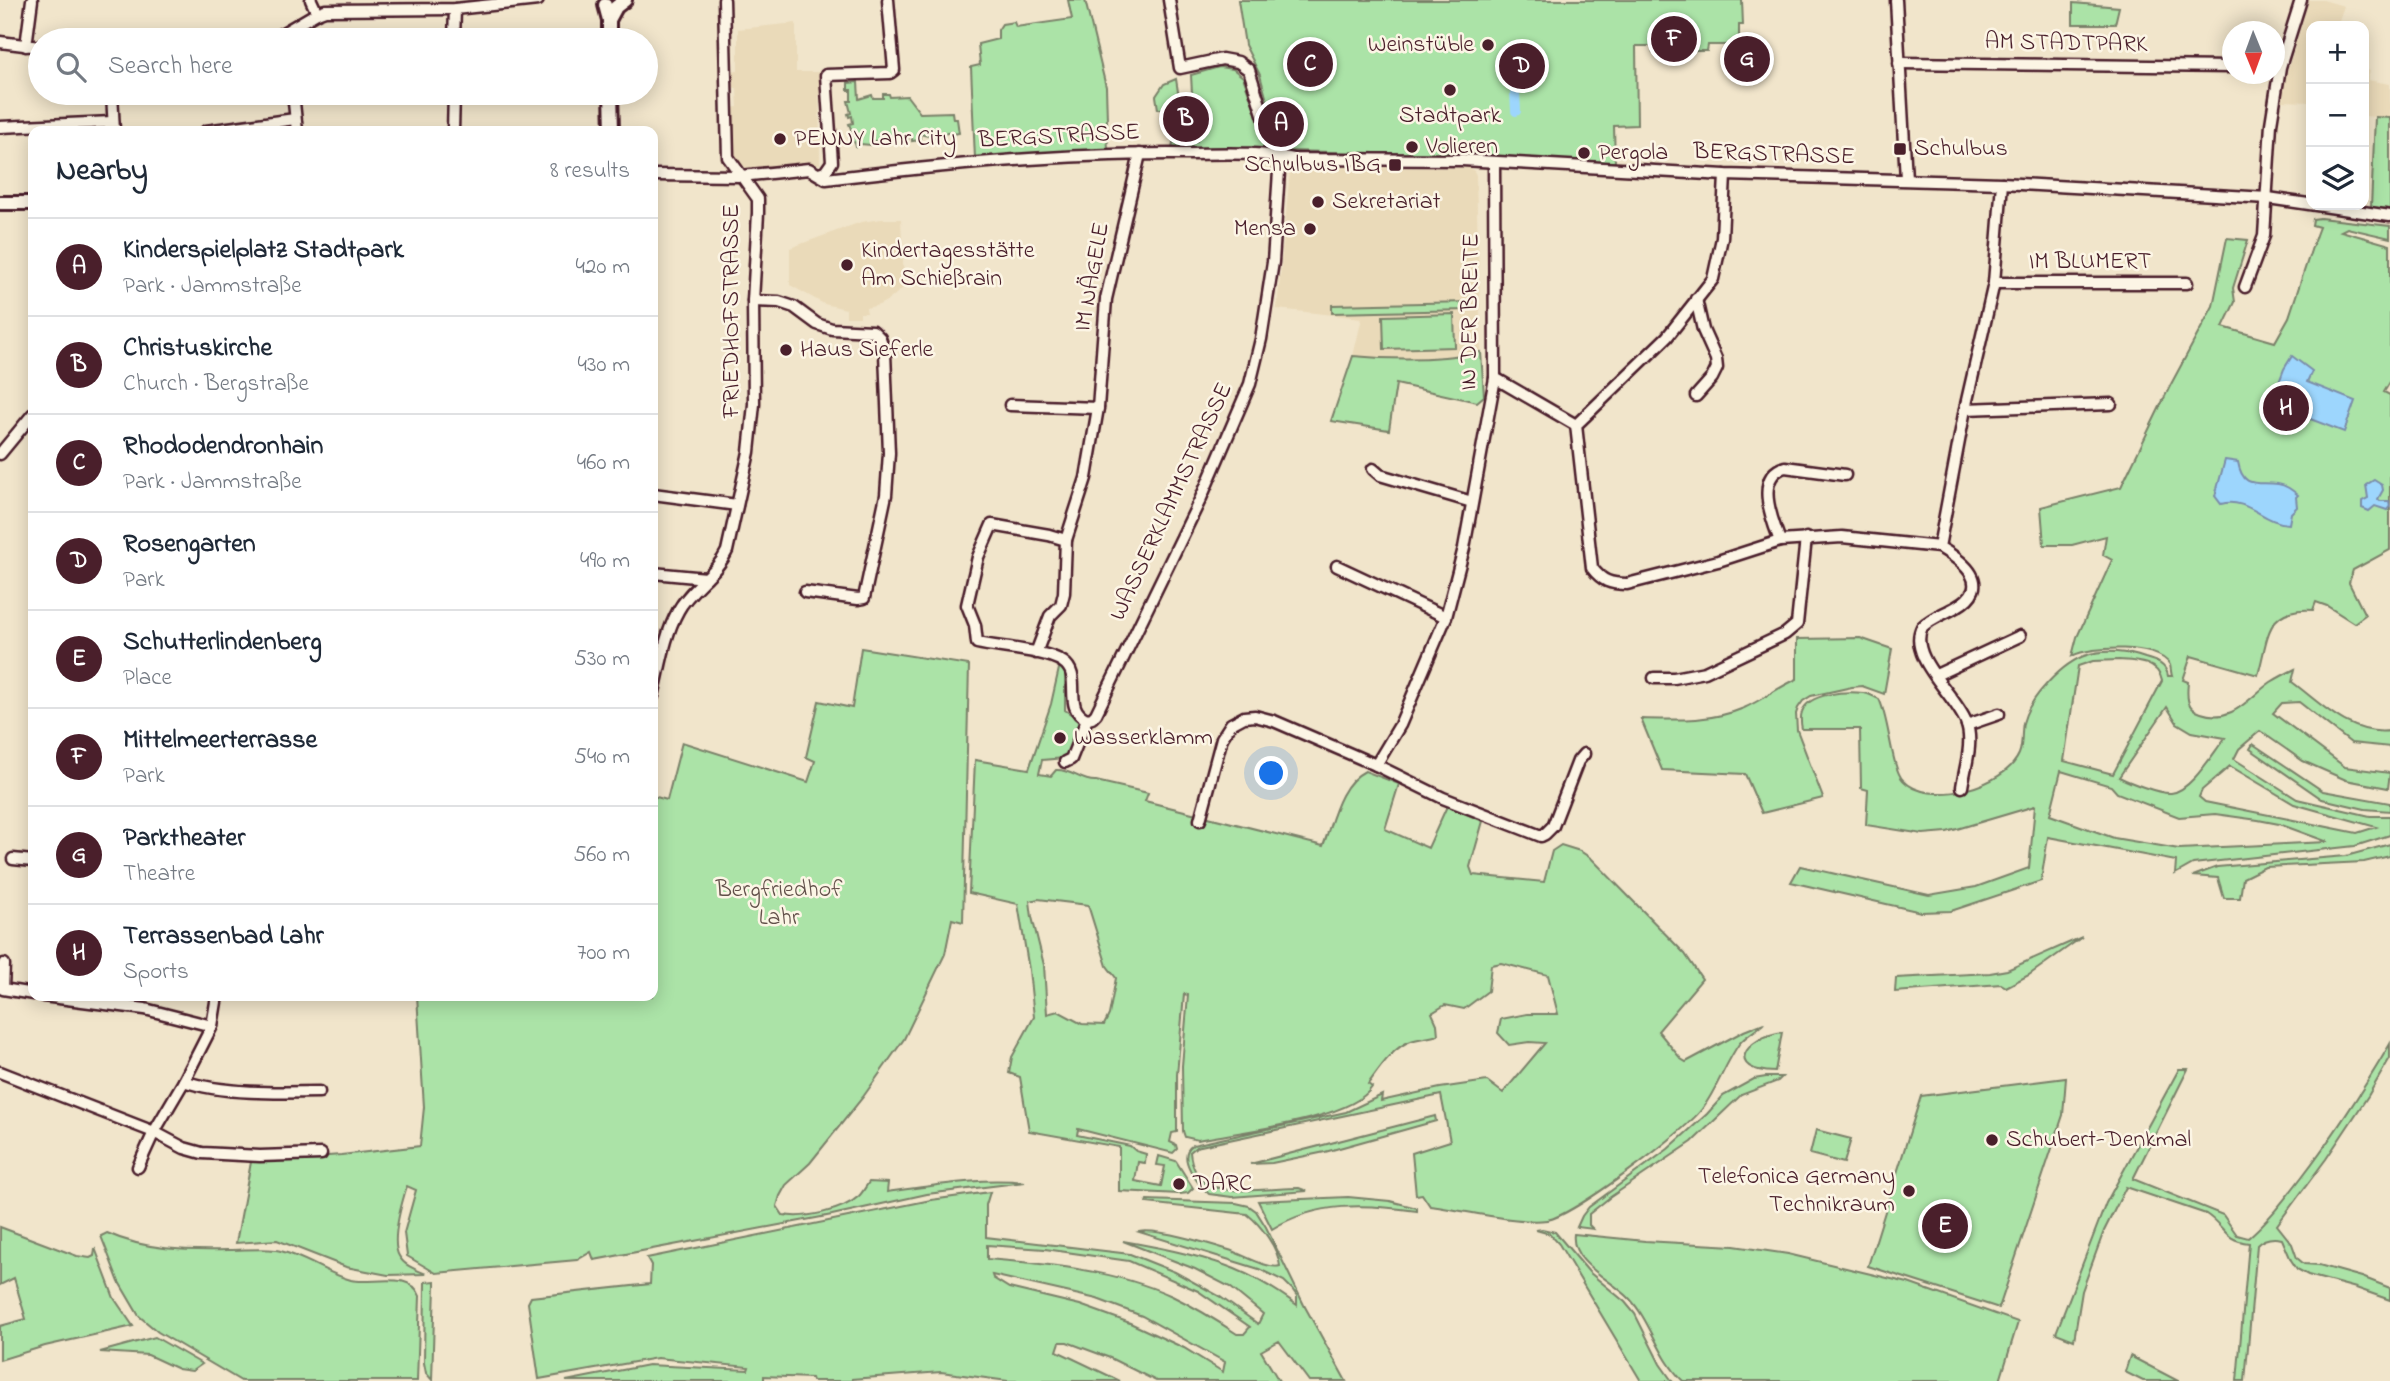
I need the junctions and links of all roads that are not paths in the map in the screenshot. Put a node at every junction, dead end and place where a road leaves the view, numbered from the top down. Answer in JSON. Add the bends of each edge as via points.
{"nodes":[{"id":1,"x":33,"y":0,"type":"edge"},
{"id":2,"x":311,"y":0,"type":"edge"},
{"id":3,"x":538,"y":0,"type":"edge"},
{"id":4,"x":723,"y":0,"type":"edge"},
{"id":5,"x":888,"y":0,"type":"edge"},
{"id":6,"x":1169,"y":0,"type":"edge"},
{"id":7,"x":1896,"y":0,"type":"edge"},
{"id":8,"x":2301,"y":0,"type":"edge"},
{"id":9,"x":611,"y":3,"type":"edge"},
{"id":10,"x":366,"y":5,"type":"edge"},
{"id":11,"x":455,"y":9,"type":"junction"},
{"id":12,"x":317,"y":13,"type":"junction"},
{"id":13,"x":29,"y":28,"type":"edge"},
{"id":14,"x":294,"y":28,"type":"edge"},
{"id":15,"x":454,"y":28,"type":"edge"},
{"id":16,"x":609,"y":28,"type":"edge"},
{"id":17,"x":28,"y":33,"type":"edge"},
{"id":18,"x":0,"y":43,"type":"edge"},
{"id":19,"x":2285,"y":45,"type":"edge"},
{"id":20,"x":26,"y":46,"type":"joint"},
{"id":21,"x":1899,"y":63,"type":"junction"},
{"id":22,"x":2222,"y":67,"type":"edge"},
{"id":23,"x":2275,"y":84,"type":"edge"},
{"id":24,"x":112,"y":105,"type":"edge"},
{"id":25,"x":294,"y":105,"type":"edge"},
{"id":26,"x":454,"y":105,"type":"edge"},
{"id":27,"x":611,"y":105,"type":"edge"},
{"id":28,"x":295,"y":119,"type":"junction"},
{"id":29,"x":28,"y":126,"type":"edge"},
{"id":30,"x":34,"y":126,"type":"edge"},
{"id":31,"x":90,"y":126,"type":"edge"},
{"id":32,"x":113,"y":126,"type":"edge"},
{"id":33,"x":243,"y":126,"type":"edge"},
{"id":34,"x":296,"y":126,"type":"edge"},
{"id":35,"x":453,"y":126,"type":"edge"},
{"id":36,"x":612,"y":126,"type":"edge"},
{"id":37,"x":0,"y":127,"type":"edge"},
{"id":38,"x":1140,"y":154,"type":"junction"},
{"id":39,"x":1280,"y":156,"type":"junction"},
{"id":40,"x":1494,"y":162,"type":"junction"},
{"id":41,"x":819,"y":174,"type":"junction"},
{"id":42,"x":658,"y":175,"type":"edge"},
{"id":43,"x":1725,"y":175,"type":"junction"},
{"id":44,"x":741,"y":176,"type":"junction"},
{"id":45,"x":1906,"y":179,"type":"junction"},
{"id":46,"x":2002,"y":183,"type":"junction"},
{"id":47,"x":2268,"y":198,"type":"junction"},
{"id":48,"x":0,"y":203,"type":"edge"},
{"id":49,"x":28,"y":203,"type":"edge"},
{"id":50,"x":2390,"y":216,"type":"edge"},
{"id":51,"x":1994,"y":283,"type":"junction"},
{"id":52,"x":2187,"y":283,"type":"dead end"},
{"id":53,"x":2245,"y":287,"type":"dead end"},
{"id":54,"x":1696,"y":299,"type":"junction"},
{"id":55,"x":753,"y":301,"type":"junction"},
{"id":56,"x":1495,"y":378,"type":"junction"},
{"id":57,"x":1696,"y":396,"type":"dead end"},
{"id":58,"x":2111,"y":404,"type":"dead end"},
{"id":59,"x":1010,"y":405,"type":"dead end"},
{"id":60,"x":1098,"y":408,"type":"junction"},
{"id":61,"x":1965,"y":409,"type":"junction"},
{"id":62,"x":28,"y":420,"type":"edge"},
{"id":63,"x":1576,"y":425,"type":"junction"},
{"id":64,"x":0,"y":454,"type":"edge"},
{"id":65,"x":1373,"y":469,"type":"dead end"},
{"id":66,"x":1845,"y":475,"type":"dead end"},
{"id":67,"x":658,"y":495,"type":"edge"},
{"id":68,"x":1472,"y":502,"type":"junction"},
{"id":69,"x":737,"y":505,"type":"junction"},
{"id":70,"x":1806,"y":538,"type":"junction"},
{"id":71,"x":1066,"y":540,"type":"junction"},
{"id":72,"x":1780,"y":541,"type":"junction"},
{"id":73,"x":1939,"y":547,"type":"junction"},
{"id":74,"x":1337,"y":566,"type":"dead end"},
{"id":75,"x":658,"y":573,"type":"edge"},
{"id":76,"x":706,"y":578,"type":"junction"},
{"id":77,"x":805,"y":592,"type":"dead end"},
{"id":78,"x":1446,"y":617,"type":"junction"},
{"id":79,"x":2020,"y":636,"type":"dead end"},
{"id":80,"x":1036,"y":653,"type":"junction"},
{"id":81,"x":658,"y":660,"type":"edge"},
{"id":82,"x":1936,"y":675,"type":"junction"},
{"id":83,"x":1654,"y":678,"type":"dead end"},
{"id":84,"x":1999,"y":714,"type":"dead end"},
{"id":85,"x":1087,"y":719,"type":"junction"},
{"id":86,"x":1967,"y":724,"type":"junction"},
{"id":87,"x":1584,"y":754,"type":"dead end"},
{"id":88,"x":1065,"y":762,"type":"dead end"},
{"id":89,"x":1376,"y":765,"type":"junction"},
{"id":90,"x":1962,"y":787,"type":"dead end"},
{"id":91,"x":1200,"y":820,"type":"dead end"},
{"id":92,"x":13,"y":859,"type":"dead end"},
{"id":93,"x":28,"y":860,"type":"edge"},
{"id":94,"x":4,"y":964,"type":"dead end"},
{"id":95,"x":28,"y":994,"type":"edge"},
{"id":96,"x":82,"y":1001,"type":"edge"},
{"id":97,"x":216,"y":1001,"type":"edge"},
{"id":98,"x":212,"y":1026,"type":"junction"},
{"id":99,"x":0,"y":1072,"type":"edge"},
{"id":100,"x":184,"y":1081,"type":"junction"},
{"id":101,"x":319,"y":1092,"type":"dead end"},
{"id":102,"x":154,"y":1132,"type":"junction"},
{"id":103,"x":321,"y":1154,"type":"dead end"},
{"id":104,"x":138,"y":1167,"type":"dead end"}],
"edges":[{"from":1,"to":13,"type":"street"},
{"from":2,"to":12,"type":"street"},
{"from":3,"to":11,"type":"street"},
{"from":4,"to":44,"type":"street","name":"FRIEDHOFSTRASSE","via":[[728,157]]},
{"from":5,"to":41,"type":"street","via":[[894,70],[825,75],[832,162]]},
{"from":6,"to":39,"type":"street","via":[[1180,68],[1222,59],[1249,70]]},
{"from":7,"to":21,"type":"street"},
{"from":8,"to":19,"type":"street"},
{"from":9,"to":16,"type":"street"},
{"from":10,"to":11,"type":"street"},
{"from":10,"to":12,"type":"street"},
{"from":11,"to":15,"type":"street"},
{"from":12,"to":14,"type":"street"},
{"from":17,"to":20,"type":"street"},
{"from":18,"to":20,"type":"street"},
{"from":21,"to":22,"type":"street","name":"AM STADTPARK"},
{"from":21,"to":45,"type":"street"},
{"from":23,"to":47,"type":"street"},
{"from":24,"to":32,"type":"street"},
{"from":25,"to":28,"type":"street"},
{"from":26,"to":35,"type":"street"},
{"from":27,"to":36,"type":"street"},
{"from":28,"to":33,"type":"street"},
{"from":28,"to":34,"type":"street"},
{"from":29,"to":37,"type":"street"},
{"from":30,"to":31,"type":"street"},
{"from":38,"to":39,"type":"street","name":"BERGSTRASSE"},
{"from":38,"to":41,"type":"street","name":"BERGSTRASSE","via":[[967,163],[826,179]]},
{"from":38,"to":60,"type":"street","name":"IM NÄGELE","via":[[1106,299]]},
{"from":39,"to":40,"type":"street","name":"BERGSTRASSE"},
{"from":39,"to":85,"type":"street","name":"WASSERKLAMMSTRASSE","via":[[1273,262],[1250,384],[1201,498],[1096,714]]},
{"from":40,"to":43,"type":"street","name":"BERGSTRASSE"},
{"from":40,"to":56,"type":"street","name":"IN DER BREITE"},
{"from":41,"to":44,"type":"street","name":"BERGSTRASSE","via":[[809,169]]},
{"from":42,"to":44,"type":"street","name":"BERGSTRASSE"},
{"from":43,"to":45,"type":"street","name":"BERGSTRASSE"},
{"from":43,"to":54,"type":"street","via":[[1722,238],[1713,279]]},
{"from":44,"to":55,"type":"street","name":"FRIEDHOFSTRASSE","via":[[758,200]]},
{"from":45,"to":46,"type":"street","name":"BERGSTRASSE"},
{"from":46,"to":47,"type":"street","name":"BERGSTRASSE"},
{"from":46,"to":51,"type":"street","name":"IM BLUMERT"},
{"from":47,"to":50,"type":"street","name":"BERGSTRASSE"},
{"from":47,"to":53,"type":"street","via":[[2264,236]]},
{"from":48,"to":49,"type":"street"},
{"from":51,"to":52,"type":"street","name":"IM BLUMERT"},
{"from":51,"to":61,"type":"street","name":"IM BLUMERT"},
{"from":54,"to":57,"type":"street","via":[[1717,368]]},
{"from":54,"to":63,"type":"street","via":[[1667,337]]},
{"from":55,"to":69,"type":"street","name":"FRIEDHOFSTRASSE","via":[[754,404]]},
{"from":55,"to":77,"type":"street","via":[[794,307],[832,329],[873,331],[885,353],[886,495],[864,598]]},
{"from":56,"to":63,"type":"street"},
{"from":56,"to":68,"type":"street","name":"IN DER BREITE"},
{"from":58,"to":61,"type":"street"},
{"from":59,"to":60,"type":"street"},
{"from":60,"to":71,"type":"street","name":"IM NÄGELE","via":[[1086,478]]},
{"from":61,"to":73,"type":"street","name":"IM BLUMERT"},
{"from":62,"to":64,"type":"street"},
{"from":63,"to":72,"type":"street","via":[[1592,568],[1605,582],[1641,581]]},
{"from":65,"to":68,"type":"street"},
{"from":66,"to":72,"type":"street","via":[[1776,469],[1767,492]]},
{"from":67,"to":69,"type":"street"},
{"from":68,"to":78,"type":"street","name":"IN DER BREITE"},
{"from":69,"to":76,"type":"street","name":"FRIEDHOFSTRASSE","via":[[727,551]]},
{"from":70,"to":72,"type":"street"},
{"from":70,"to":73,"type":"street"},
{"from":70,"to":83,"type":"street","via":[[1797,624],[1705,672]]},
{"from":71,"to":80,"type":"street","name":"IM NÄGELE","via":[[1061,605],[1050,616]]},
{"from":71,"to":80,"type":"street","via":[[992,525],[978,557],[967,605],[977,643]]},
{"from":73,"to":82,"type":"street","via":[[1972,571],[1973,587],[1959,606],[1926,622],[1919,632],[1922,657]]},
{"from":74,"to":78,"type":"street"},
{"from":75,"to":76,"type":"street"},
{"from":76,"to":81,"type":"street","name":"FRIEDHOFSTRASSE","via":[[679,609]]},
{"from":78,"to":89,"type":"street","name":"IN DER BREITE","via":[[1400,724]]},
{"from":79,"to":82,"type":"street"},
{"from":80,"to":85,"type":"street","via":[[1062,660],[1070,668],[1076,710]]},
{"from":82,"to":86,"type":"street"},
{"from":84,"to":86,"type":"street"},
{"from":85,"to":88,"type":"street","name":"WASSERKLAMMSTRASSE","via":[[1071,759]]},
{"from":86,"to":90,"type":"street","via":[[1969,747]]},
{"from":87,"to":89,"type":"street","via":[[1553,826],[1541,835],[1443,798]]},
{"from":89,"to":91,"type":"street","via":[[1274,721],[1244,717],[1231,724],[1222,738]]},
{"from":92,"to":93,"type":"street"},
{"from":94,"to":95,"type":"street","via":[[3,989]]},
{"from":96,"to":98,"type":"street","via":[[145,1009]]},
{"from":97,"to":98,"type":"street"},
{"from":98,"to":100,"type":"street"},
{"from":99,"to":102,"type":"street"},
{"from":100,"to":101,"type":"street","via":[[257,1092]]},
{"from":100,"to":102,"type":"street"},
{"from":102,"to":103,"type":"street","via":[[202,1153]]},
{"from":102,"to":104,"type":"street"}]}
